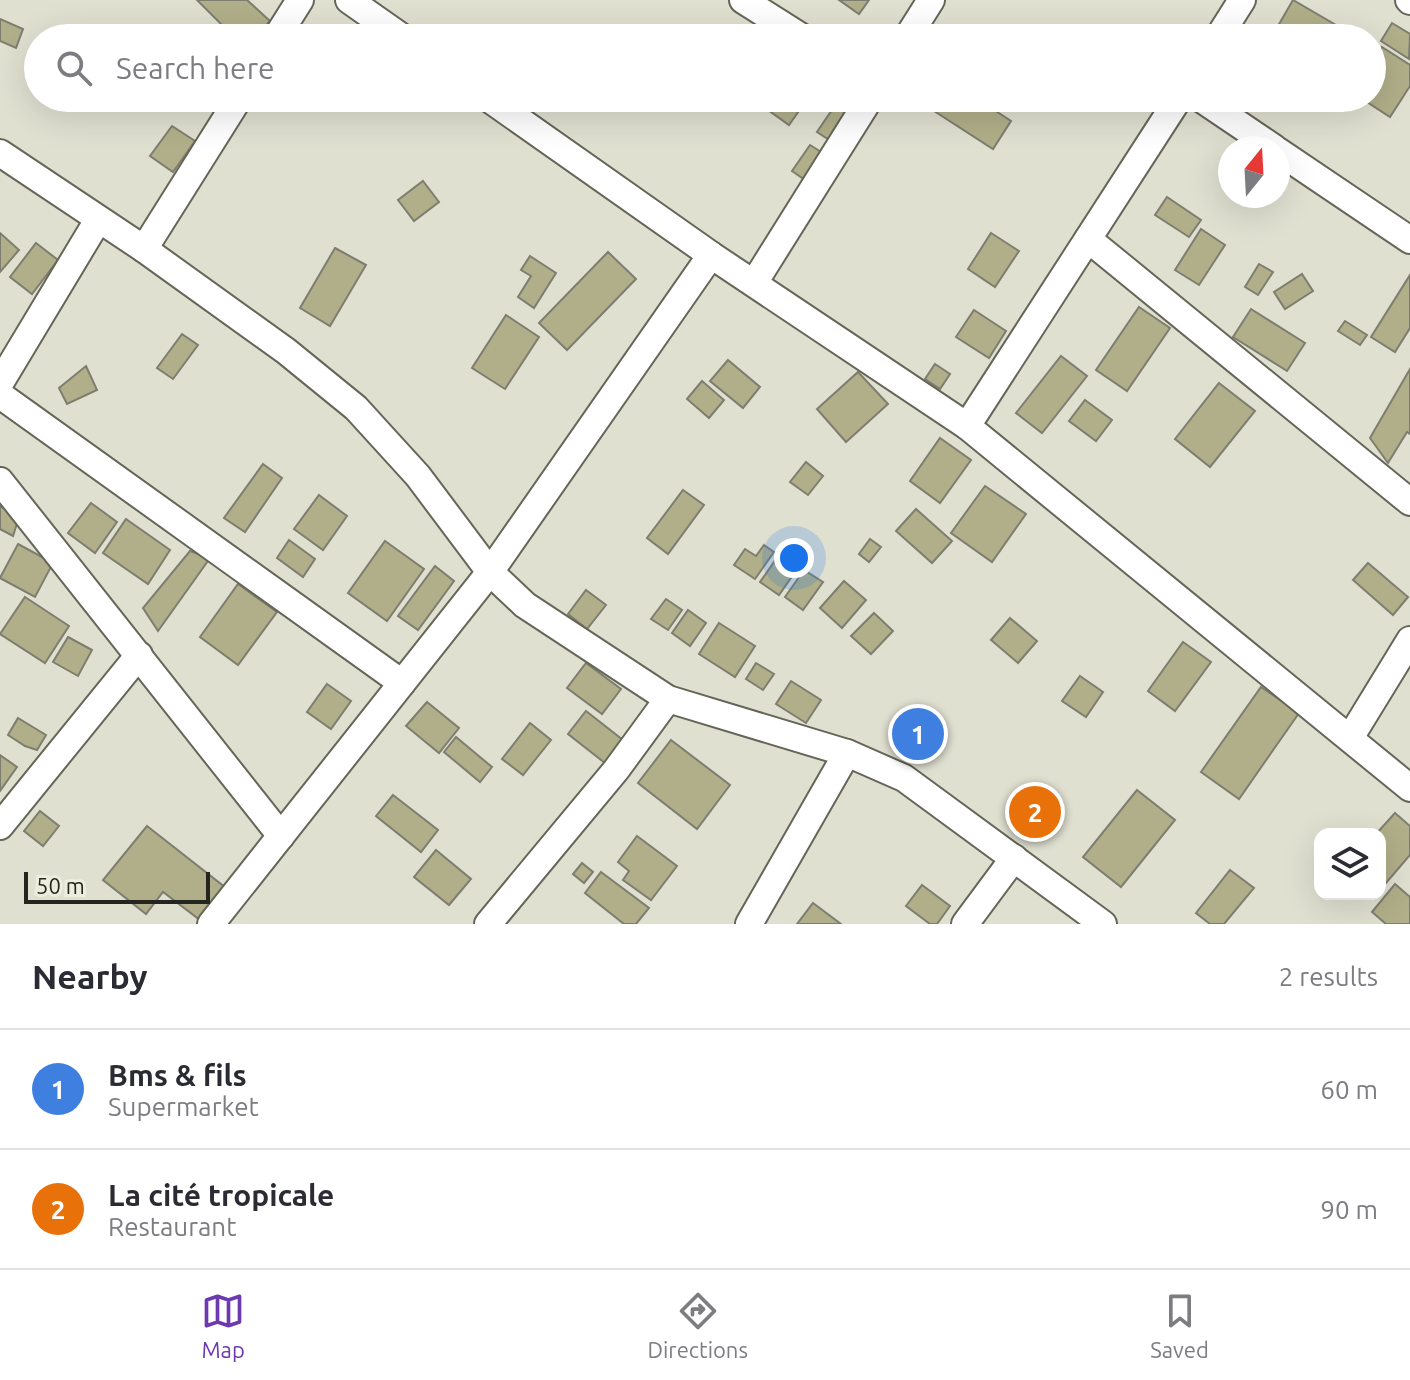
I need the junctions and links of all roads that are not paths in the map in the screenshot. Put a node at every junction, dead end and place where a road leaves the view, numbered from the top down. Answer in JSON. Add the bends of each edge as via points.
{"nodes":[{"id":1,"x":300,"y":0,"type":"edge"},
{"id":2,"x":349,"y":0,"type":"edge"},
{"id":3,"x":743,"y":0,"type":"edge"},
{"id":4,"x":931,"y":0,"type":"edge"},
{"id":5,"x":1242,"y":0,"type":"edge"},
{"id":6,"x":285,"y":24,"type":"edge"},
{"id":7,"x":383,"y":24,"type":"edge"},
{"id":8,"x":781,"y":24,"type":"edge"},
{"id":9,"x":916,"y":24,"type":"edge"},
{"id":10,"x":1227,"y":24,"type":"edge"},
{"id":11,"x":230,"y":112,"type":"edge"},
{"id":12,"x":508,"y":112,"type":"edge"},
{"id":13,"x":861,"y":112,"type":"edge"},
{"id":14,"x":1170,"y":112,"type":"edge"},
{"id":15,"x":1221,"y":112,"type":"edge"},
{"id":16,"x":1257,"y":136,"type":"edge"},
{"id":17,"x":0,"y":153,"type":"edge"},
{"id":18,"x":1290,"y":159,"type":"edge"},
{"id":19,"x":98,"y":220,"type":"junction"},
{"id":20,"x":1088,"y":239,"type":"junction"},
{"id":21,"x":1410,"y":240,"type":"edge"},
{"id":22,"x":144,"y":249,"type":"junction"},
{"id":23,"x":711,"y":255,"type":"junction"},
{"id":24,"x":754,"y":283,"type":"junction"},
{"id":25,"x":0,"y":383,"type":"edge"},
{"id":26,"x":0,"y":395,"type":"edge"},
{"id":27,"x":967,"y":426,"type":"junction"},
{"id":28,"x":0,"y":481,"type":"edge"},
{"id":29,"x":1410,"y":502,"type":"edge"},
{"id":30,"x":490,"y":572,"type":"junction"},
{"id":31,"x":1410,"y":640,"type":"edge"},
{"id":32,"x":139,"y":655,"type":"junction"},
{"id":33,"x":402,"y":683,"type":"junction"},
{"id":34,"x":668,"y":699,"type":"junction"},
{"id":35,"x":1350,"y":738,"type":"junction"},
{"id":36,"x":847,"y":753,"type":"junction"},
{"id":37,"x":1410,"y":788,"type":"edge"},
{"id":38,"x":0,"y":826,"type":"edge"},
{"id":39,"x":281,"y":836,"type":"junction"},
{"id":40,"x":1014,"y":858,"type":"junction"},
{"id":41,"x":211,"y":924,"type":"edge"},
{"id":42,"x":488,"y":924,"type":"edge"},
{"id":43,"x":749,"y":924,"type":"edge"},
{"id":44,"x":965,"y":924,"type":"edge"},
{"id":45,"x":1103,"y":924,"type":"edge"}],
"edges":[{"from":1,"to":6,"type":"street"},
{"from":2,"to":7,"type":"street"},
{"from":3,"to":8,"type":"street"},
{"from":4,"to":9,"type":"street"},
{"from":5,"to":10,"type":"street"},
{"from":11,"to":22,"type":"street"},
{"from":12,"to":23,"type":"street"},
{"from":13,"to":24,"type":"street"},
{"from":14,"to":20,"type":"street"},
{"from":15,"to":16,"type":"street"},
{"from":17,"to":19,"type":"street"},
{"from":18,"to":21,"type":"street"},
{"from":19,"to":22,"type":"street"},
{"from":19,"to":25,"type":"street"},
{"from":20,"to":27,"type":"street"},
{"from":20,"to":29,"type":"street"},
{"from":22,"to":30,"type":"street","via":[[356,408],[418,476]]},
{"from":23,"to":24,"type":"street"},
{"from":23,"to":30,"type":"street"},
{"from":24,"to":27,"type":"street"},
{"from":26,"to":33,"type":"street"},
{"from":27,"to":35,"type":"street"},
{"from":28,"to":32,"type":"street"},
{"from":30,"to":33,"type":"street"},
{"from":30,"to":34,"type":"street","via":[[525,605]]},
{"from":31,"to":35,"type":"street"},
{"from":32,"to":38,"type":"street"},
{"from":32,"to":39,"type":"street"},
{"from":33,"to":39,"type":"street"},
{"from":34,"to":36,"type":"street"},
{"from":34,"to":42,"type":"street"},
{"from":35,"to":37,"type":"street"},
{"from":36,"to":40,"type":"street","via":[[904,778]]},
{"from":36,"to":43,"type":"street"},
{"from":39,"to":41,"type":"street"},
{"from":40,"to":44,"type":"street"},
{"from":40,"to":45,"type":"street"}]}
